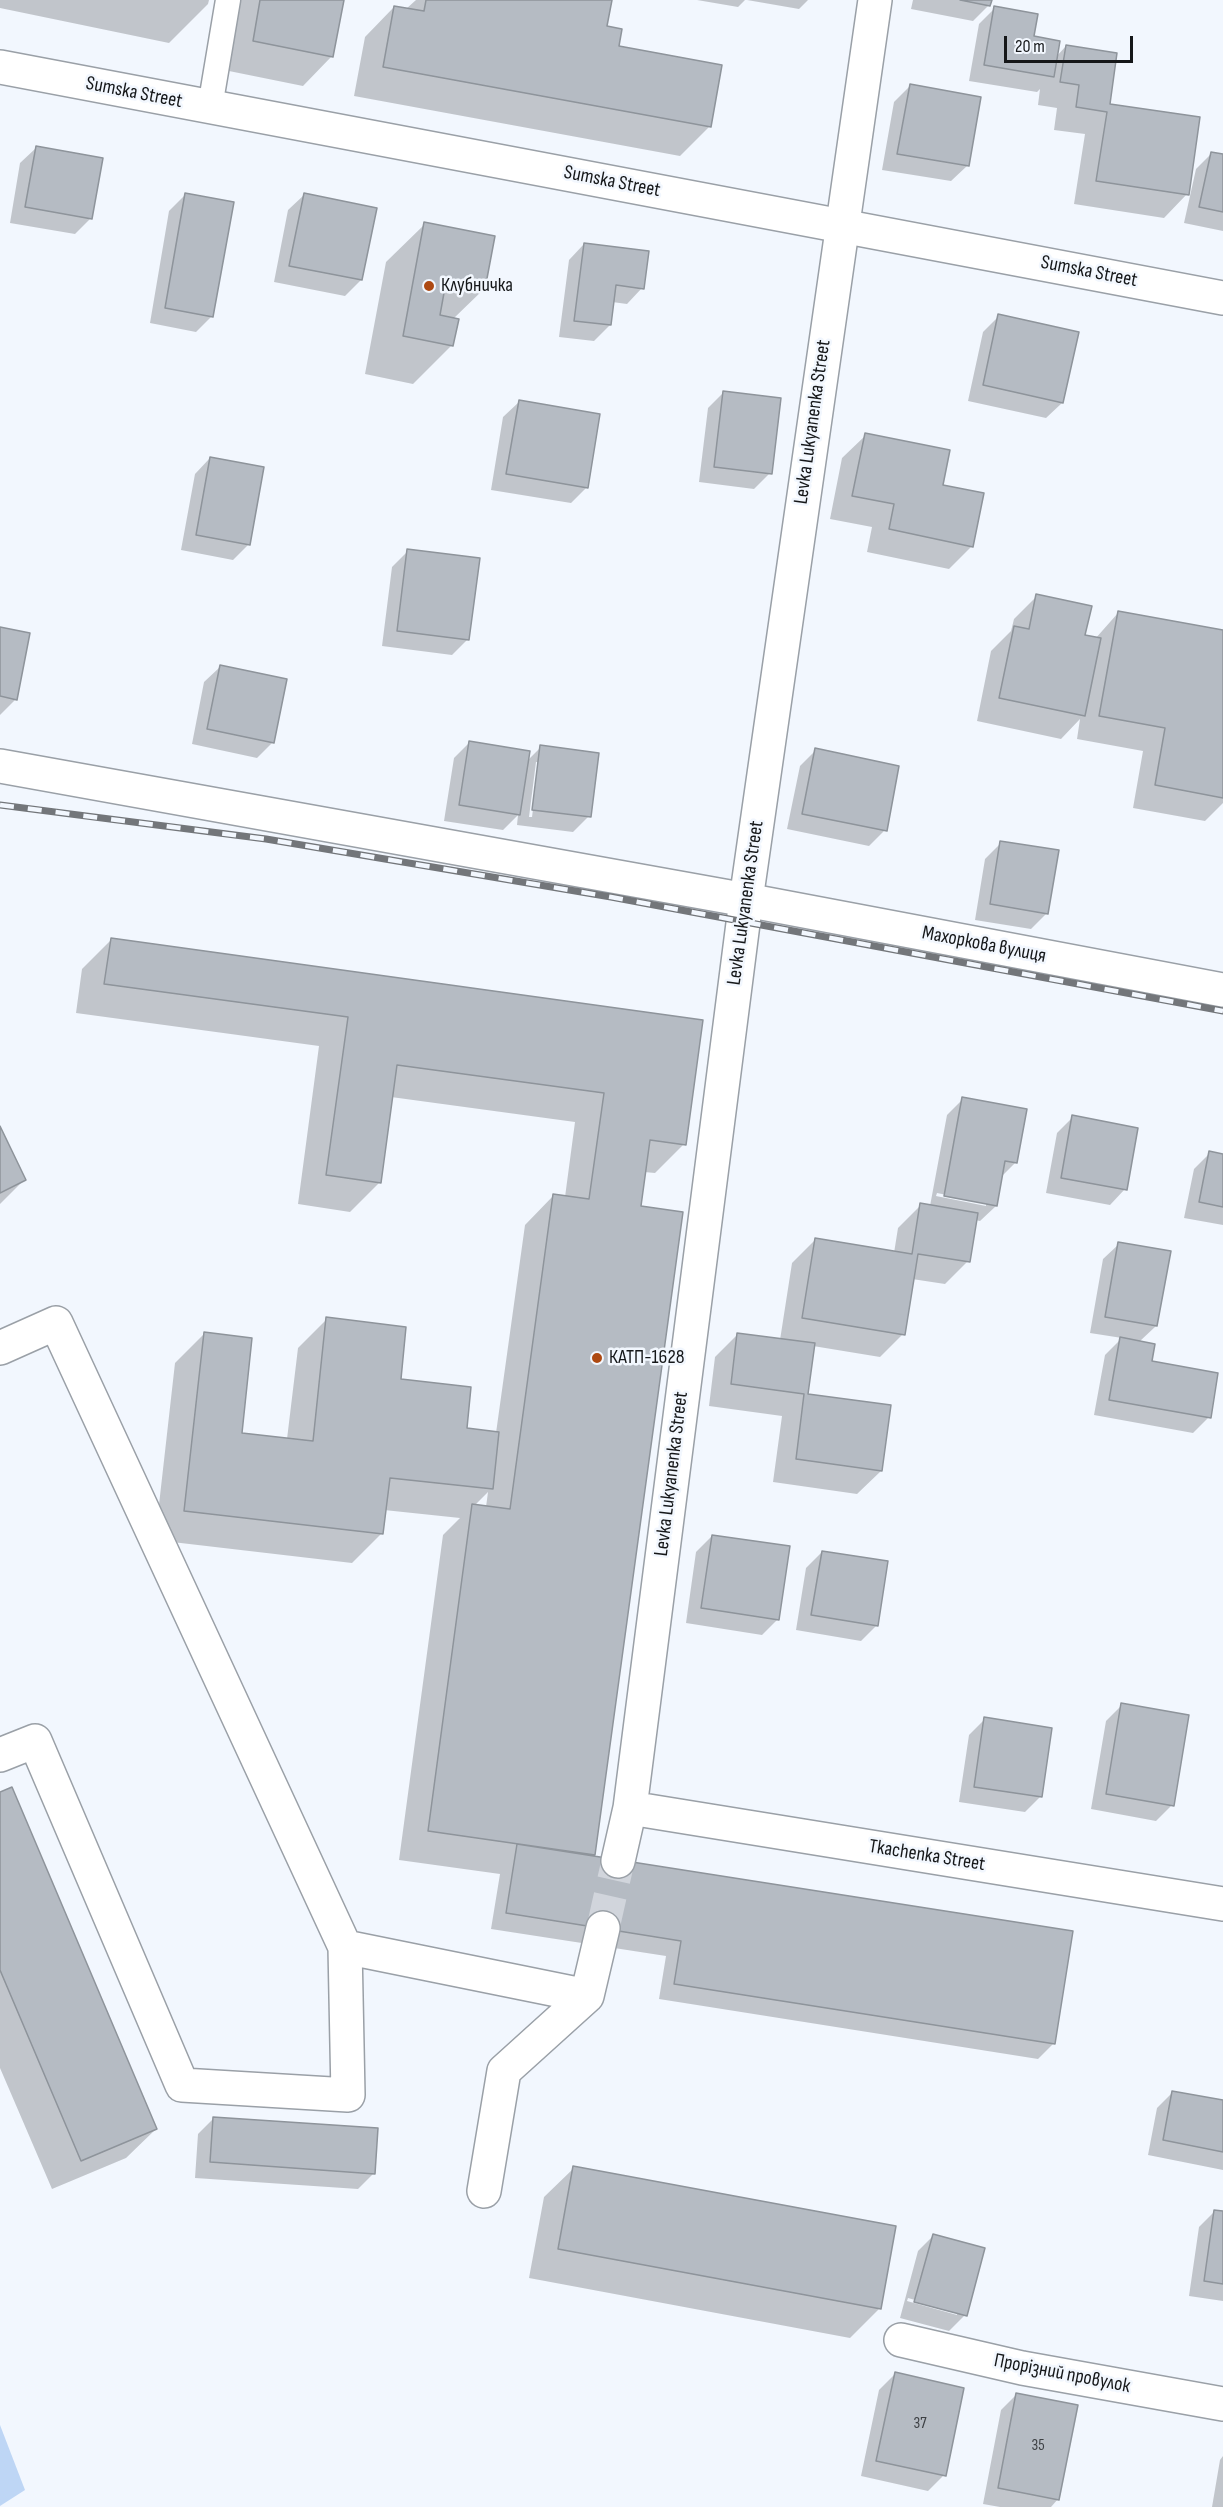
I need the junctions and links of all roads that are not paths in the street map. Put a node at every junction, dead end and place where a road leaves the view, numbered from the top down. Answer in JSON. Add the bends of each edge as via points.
{"nodes":[{"id":1,"x":228,"y":0,"type":"edge"},
{"id":2,"x":874,"y":0,"type":"edge"},
{"id":3,"x":0,"y":68,"type":"edge"},
{"id":4,"x":210,"y":107,"type":"junction"},
{"id":5,"x":841,"y":224,"type":"junction"},
{"id":6,"x":1223,"y":298,"type":"edge"},
{"id":7,"x":0,"y":766,"type":"edge"},
{"id":8,"x":746,"y":900,"type":"junction"},
{"id":9,"x":1223,"y":990,"type":"edge"},
{"id":10,"x":0,"y":1348,"type":"edge"},
{"id":11,"x":0,"y":1755,"type":"edge"},
{"id":12,"x":630,"y":1808,"type":"junction"},
{"id":13,"x":618,"y":1861,"type":"tunnel mouth"},
{"id":14,"x":1223,"y":1904,"type":"edge"},
{"id":15,"x":603,"y":1928,"type":"tunnel mouth"},
{"id":16,"x":345,"y":1947,"type":"junction"},
{"id":17,"x":587,"y":1996,"type":"junction"},
{"id":18,"x":484,"y":2191,"type":"dead end"},
{"id":19,"x":902,"y":2340,"type":"dead end"},
{"id":20,"x":1223,"y":2404,"type":"edge"}],
"edges":[{"from":1,"to":4,"type":"lane"},
{"from":2,"to":5,"type":"street","name":"Levka Lukyanenka Street"},
{"from":3,"to":4,"type":"street","name":"Sumska Street"},
{"from":4,"to":5,"type":"street","name":"Sumska Street"},
{"from":5,"to":6,"type":"street","name":"Sumska Street"},
{"from":5,"to":8,"type":"street","name":"Levka Lukyanenka Street"},
{"from":7,"to":8,"type":"street","name":"Махоркова вулиця"},
{"from":8,"to":9,"type":"street","name":"Махоркова вулиця"},
{"from":8,"to":12,"type":"street","name":"Levka Lukyanenka Street"},
{"from":10,"to":16,"type":"street","via":[[56,1323]]},
{"from":11,"to":16,"type":"street","via":[[35,1741],[182,2085],[348,2095]]},
{"from":12,"to":13,"type":"street","name":"Levka Lukyanenka Street"},
{"from":12,"to":14,"type":"street","name":"Tkachenka Street"},
{"from":15,"to":17,"type":"street"},
{"from":16,"to":17,"type":"street"},
{"from":17,"to":18,"type":"street","via":[[504,2071]]},
{"from":19,"to":20,"type":"street","name":"Прорізний провулок","via":[[1022,2368]]}]}
